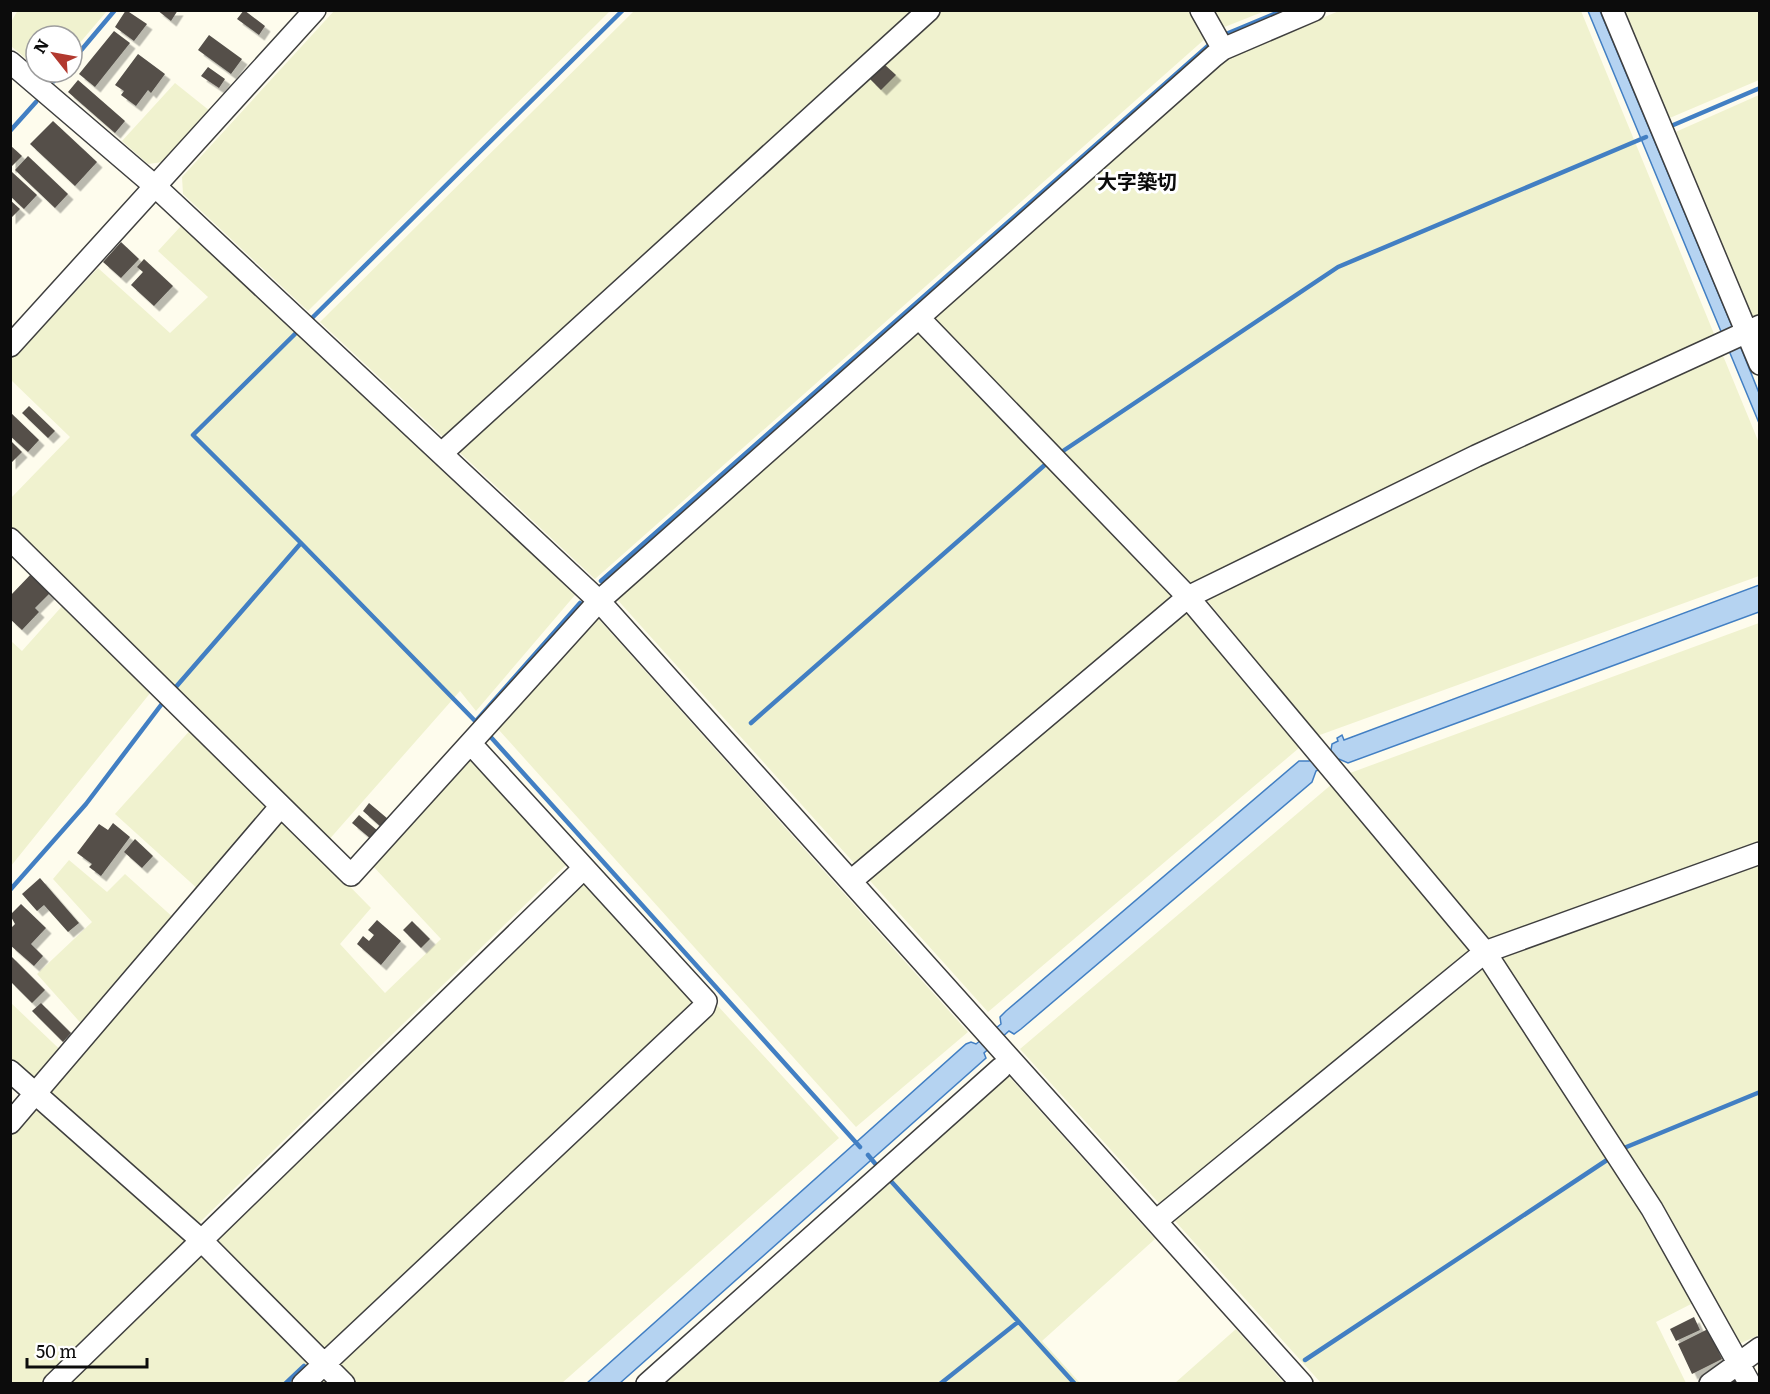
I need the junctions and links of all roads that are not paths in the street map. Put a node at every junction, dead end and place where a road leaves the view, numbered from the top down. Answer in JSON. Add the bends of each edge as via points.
{"nodes":[{"id":1,"x":315,"y":10,"type":"edge"},
{"id":2,"x":929,"y":10,"type":"edge"},
{"id":3,"x":1201,"y":10,"type":"edge"},
{"id":4,"x":1314,"y":10,"type":"edge"},
{"id":5,"x":1612,"y":10,"type":"edge"},
{"id":6,"x":1223,"y":49,"type":"junction"},
{"id":7,"x":10,"y":62,"type":"edge"},
{"id":8,"x":156,"y":187,"type":"junction"},
{"id":9,"x":919,"y":318,"type":"junction"},
{"id":10,"x":1741,"y":333,"type":"edge"},
{"id":11,"x":10,"y":346,"type":"edge"},
{"id":12,"x":1760,"y":364,"type":"edge"},
{"id":13,"x":442,"y":453,"type":"junction"},
{"id":14,"x":10,"y":539,"type":"edge"},
{"id":15,"x":1188,"y":597,"type":"junction"},
{"id":16,"x":599,"y":601,"type":"junction"},
{"id":17,"x":480,"y":734,"type":"junction"},
{"id":18,"x":280,"y":807,"type":"junction"},
{"id":19,"x":1760,"y":853,"type":"edge"},
{"id":20,"x":583,"y":868,"type":"junction"},
{"id":21,"x":850,"y":881,"type":"junction"},
{"id":22,"x":1485,"y":952,"type":"junction"},
{"id":23,"x":1002,"y":1059,"type":"junction"},
{"id":24,"x":10,"y":1071,"type":"edge"},
{"id":25,"x":36,"y":1094,"type":"junction"},
{"id":26,"x":10,"y":1123,"type":"edge"},
{"id":27,"x":1156,"y":1221,"type":"junction"},
{"id":28,"x":201,"y":1240,"type":"junction"},
{"id":29,"x":1760,"y":1348,"type":"edge"},
{"id":30,"x":1740,"y":1361,"type":"junction"},
{"id":31,"x":324,"y":1364,"type":"junction"},
{"id":32,"x":54,"y":1383,"type":"edge"},
{"id":33,"x":303,"y":1383,"type":"edge"},
{"id":34,"x":344,"y":1383,"type":"edge"},
{"id":35,"x":647,"y":1383,"type":"edge"},
{"id":36,"x":1302,"y":1383,"type":"edge"},
{"id":37,"x":1710,"y":1383,"type":"edge"},
{"id":38,"x":1750,"y":1383,"type":"edge"}],
"edges":[{"from":1,"to":8,"type":"street"},
{"from":2,"to":13,"type":"street"},
{"from":3,"to":6,"type":"street"},
{"from":4,"to":6,"type":"street"},
{"from":5,"to":10,"type":"street"},
{"from":6,"to":9,"type":"street"},
{"from":7,"to":8,"type":"street"},
{"from":8,"to":11,"type":"street"},
{"from":8,"to":13,"type":"street"},
{"from":9,"to":15,"type":"street"},
{"from":9,"to":16,"type":"street"},
{"from":10,"to":12,"type":"street"},
{"from":10,"to":15,"type":"street","via":[[1476,456]]},
{"from":13,"to":16,"type":"street"},
{"from":14,"to":18,"type":"street"},
{"from":15,"to":21,"type":"street"},
{"from":15,"to":22,"type":"street"},
{"from":16,"to":17,"type":"street"},
{"from":16,"to":21,"type":"street"},
{"from":17,"to":18,"type":"street","via":[[351,875]]},
{"from":17,"to":20,"type":"street"},
{"from":18,"to":25,"type":"street"},
{"from":19,"to":22,"type":"street"},
{"from":20,"to":28,"type":"street"},
{"from":20,"to":31,"type":"street","via":[[706,1001],[704,1007]]},
{"from":21,"to":23,"type":"street","via":[[982,1026]]},
{"from":22,"to":27,"type":"street"},
{"from":22,"to":30,"type":"street","via":[[1652,1209]]},
{"from":23,"to":27,"type":"street"},
{"from":23,"to":35,"type":"street"},
{"from":24,"to":25,"type":"street"},
{"from":25,"to":26,"type":"street"},
{"from":25,"to":28,"type":"street"},
{"from":27,"to":36,"type":"street"},
{"from":28,"to":31,"type":"street"},
{"from":28,"to":32,"type":"street"},
{"from":29,"to":30,"type":"street"},
{"from":30,"to":37,"type":"street"},
{"from":30,"to":38,"type":"street"},
{"from":31,"to":33,"type":"street"},
{"from":31,"to":34,"type":"street"}]}
